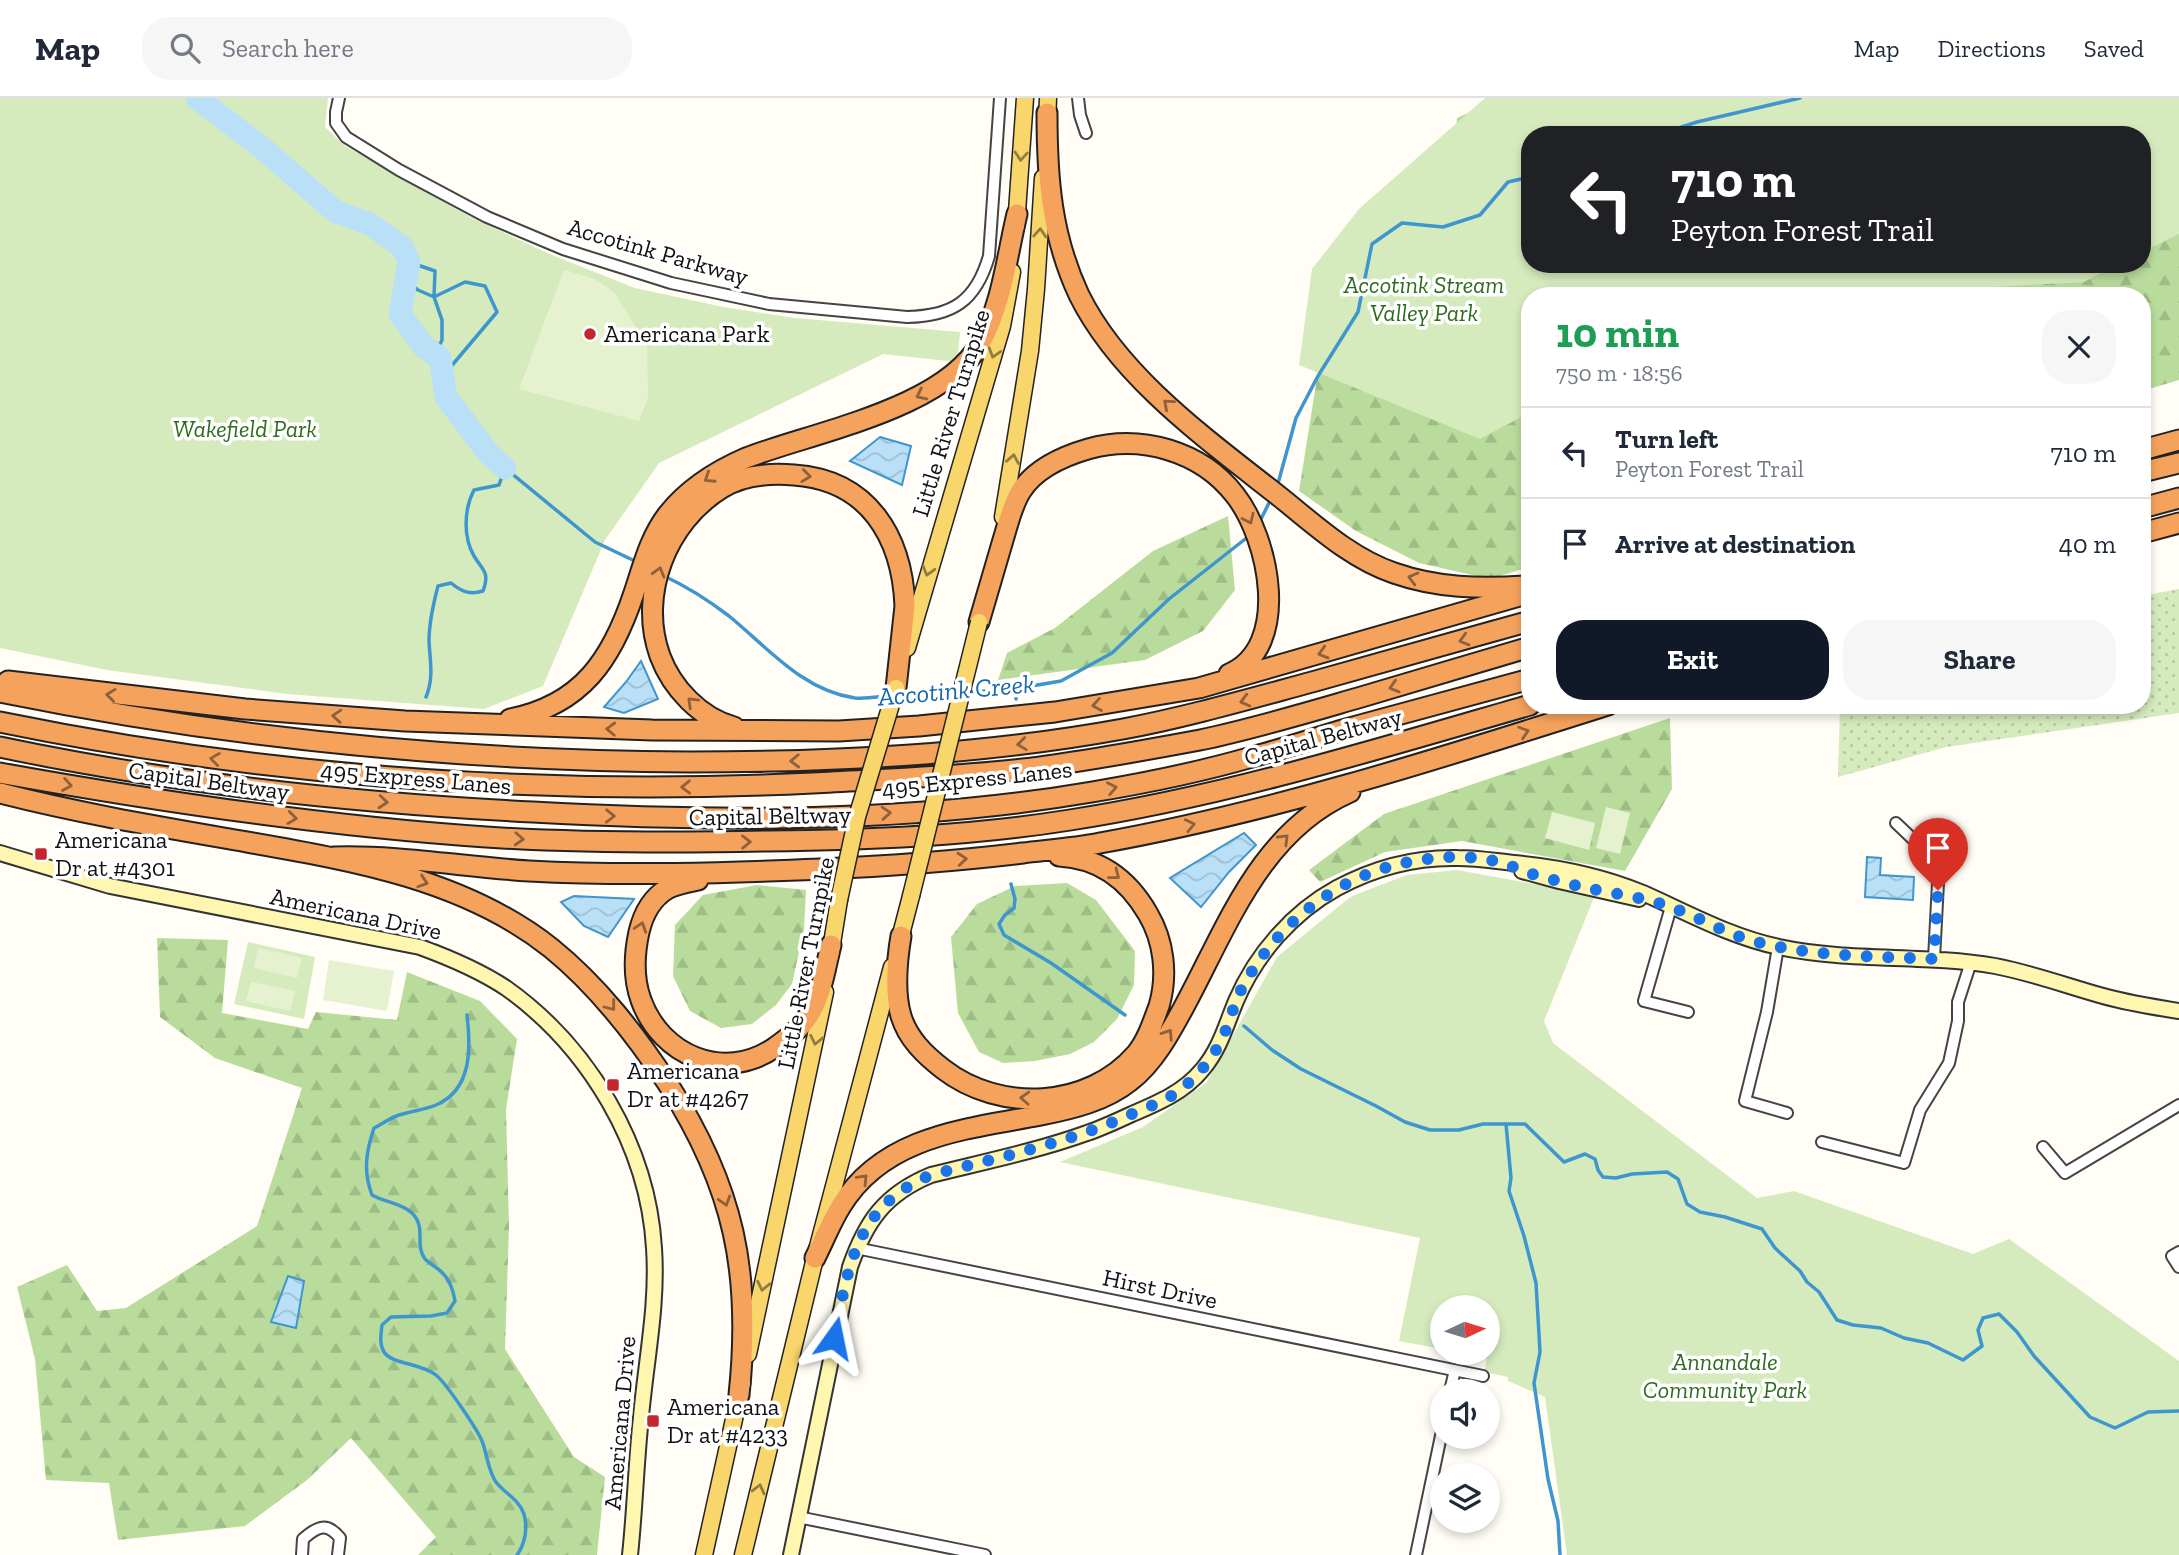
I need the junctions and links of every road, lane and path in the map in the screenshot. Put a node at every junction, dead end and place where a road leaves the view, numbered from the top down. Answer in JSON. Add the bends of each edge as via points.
{"nodes":[{"id":1,"x":340,"y":98,"type":"edge"},
{"id":2,"x":1000,"y":98,"type":"edge"},
{"id":3,"x":1025,"y":98,"type":"edge"},
{"id":4,"x":1078,"y":98,"type":"edge"},
{"id":5,"x":1048,"y":106,"type":"edge"},
{"id":6,"x":1086,"y":133,"type":"dead end"},
{"id":7,"x":1017,"y":214,"type":"junction"},
{"id":8,"x":2179,"y":440,"type":"edge"},
{"id":9,"x":2151,"y":448,"type":"edge"},
{"id":10,"x":2179,"y":463,"type":"edge"},
{"id":11,"x":2151,"y":470,"type":"edge"},
{"id":12,"x":2179,"y":498,"type":"edge"},
{"id":13,"x":2151,"y":506,"type":"edge"},
{"id":14,"x":675,"y":519,"type":"junction"},
{"id":15,"x":2179,"y":523,"type":"edge"},
{"id":16,"x":2151,"y":531,"type":"edge"},
{"id":17,"x":1521,"y":586,"type":"edge"},
{"id":18,"x":1521,"y":596,"type":"edge"},
{"id":19,"x":979,"y":622,"type":"junction"},
{"id":20,"x":1521,"y":624,"type":"edge"},
{"id":21,"x":907,"y":628,"type":"junction"},
{"id":22,"x":1521,"y":650,"type":"edge"},
{"id":23,"x":0,"y":680,"type":"edge"},
{"id":24,"x":1521,"y":681,"type":"edge"},
{"id":25,"x":896,"y":688,"type":"joint"},
{"id":26,"x":0,"y":692,"type":"edge"},
{"id":27,"x":1165,"y":695,"type":"junction"},
{"id":28,"x":1521,"y":708,"type":"edge"},
{"id":29,"x":1580,"y":714,"type":"edge"},
{"id":30,"x":405,"y":721,"type":"junction"},
{"id":31,"x":0,"y":722,"type":"edge"},
{"id":32,"x":777,"y":732,"type":"junction"},
{"id":33,"x":0,"y":747,"type":"edge"},
{"id":34,"x":1429,"y":760,"type":"junction"},
{"id":35,"x":0,"y":773,"type":"edge"},
{"id":36,"x":0,"y":793,"type":"edge"},
{"id":37,"x":1896,"y":822,"type":"dead end"},
{"id":38,"x":0,"y":852,"type":"edge"},
{"id":39,"x":1002,"y":855,"type":"junction"},
{"id":40,"x":334,"y":857,"type":"junction"},
{"id":41,"x":747,"y":871,"type":"junction"},
{"id":42,"x":1671,"y":907,"type":"junction"},
{"id":43,"x":901,"y":936,"type":"junction"},
{"id":44,"x":831,"y":945,"type":"junction"},
{"id":45,"x":1778,"y":947,"type":"junction"},
{"id":46,"x":1934,"y":959,"type":"junction"},
{"id":47,"x":1971,"y":962,"type":"junction"},
{"id":48,"x":2179,"y":1011,"type":"edge"},
{"id":49,"x":1688,"y":1012,"type":"dead end"},
{"id":50,"x":2179,"y":1105,"type":"edge"},
{"id":51,"x":1787,"y":1113,"type":"dead end"},
{"id":52,"x":1822,"y":1142,"type":"dead end"},
{"id":53,"x":2043,"y":1147,"type":"dead end"},
{"id":54,"x":856,"y":1248,"type":"junction"},
{"id":55,"x":2179,"y":1252,"type":"edge"},
{"id":56,"x":815,"y":1258,"type":"junction"},
{"id":57,"x":2179,"y":1267,"type":"edge"},
{"id":58,"x":1455,"y":1370,"type":"junction"},
{"id":59,"x":1483,"y":1376,"type":"dead end"},
{"id":60,"x":1453,"y":1379,"type":"edge"},
{"id":61,"x":739,"y":1395,"type":"junction"},
{"id":62,"x":1438,"y":1449,"type":"edge"},
{"id":63,"x":799,"y":1517,"type":"junction"},
{"id":64,"x":302,"y":1555,"type":"edge"},
{"id":65,"x":338,"y":1555,"type":"edge"},
{"id":66,"x":630,"y":1555,"type":"edge"},
{"id":67,"x":704,"y":1555,"type":"edge"},
{"id":68,"x":743,"y":1555,"type":"edge"},
{"id":69,"x":791,"y":1555,"type":"edge"},
{"id":70,"x":985,"y":1555,"type":"edge"},
{"id":71,"x":1416,"y":1555,"type":"edge"}],
"edges":[{"from":1,"to":2,"type":"street","name":"Accotink Parkway","via":[[336,123],[346,137],[487,217],[562,249],[635,273],[769,304],[907,317],[943,313],[958,306],[977,287],[989,256]]},
{"from":3,"to":7,"type":"main road","name":"Little River Turnpike","one_way":true},
{"from":4,"to":6,"type":"street"},
{"from":17,"to":5,"type":"highway","one_way":true,"via":[[1438,585],[1371,564],[1339,544],[1142,382],[1099,329],[1079,294],[1054,222]]},
{"from":19,"to":5,"type":"main road","one_way":true,"via":[[1002,523],[1030,351]]},
{"from":7,"to":14,"type":"highway","one_way":true,"via":[[990,322],[970,360],[948,380],[878,414],[728,466],[700,484]]},
{"from":7,"to":21,"type":"main road","name":"Little River Turnpike","one_way":true,"via":[[1011,287],[1002,326]]},
{"from":8,"to":9,"type":"highway"},
{"from":10,"to":11,"type":"highway"},
{"from":12,"to":13,"type":"highway"},
{"from":14,"to":21,"type":"highway","one_way":true,"via":[[723,487],[761,474],[813,476],[832,482],[870,507],[887,531],[900,566]]},
{"from":14,"to":30,"type":"highway","via":[[649,549],[615,637],[591,677],[535,713],[495,722]]},
{"from":32,"to":14,"type":"highway","one_way":true,"via":[[714,719],[688,700],[663,663],[655,641],[653,600]]},
{"from":15,"to":16,"type":"highway"},
{"from":18,"to":27,"type":"highway","one_way":true,"via":[[1243,677]]},
{"from":19,"to":27,"type":"highway","one_way":true,"via":[[1013,509],[1036,476],[1074,453],[1120,443],[1165,448],[1186,456],[1206,467],[1235,494],[1248,515],[1261,548],[1268,610],[1265,631],[1248,662],[1217,679]]},
{"from":19,"to":43,"type":"main road","bridge":true},
{"from":20,"to":26,"type":"highway","one_way":true,"via":[[1245,701],[1123,729],[999,747],[817,760],[626,762],[399,751],[225,730]]},
{"from":21,"to":25,"type":"highway"},
{"from":22,"to":31,"type":"highway","name":"495 Express Lanes","one_way":true,"via":[[1205,739],[1022,769],[912,778],[687,787],[486,784],[220,760]]},
{"from":30,"to":23,"type":"highway","one_way":true,"via":[[220,706]]},
{"from":33,"to":24,"type":"highway","name":"495 Express Lanes","one_way":true,"via":[[225,784],[422,805],[594,816],[832,817],[1000,804],[1143,782],[1251,758]]},
{"from":25,"to":44,"type":"main road","name":"Little River Turnpike","bridge":true,"via":[[857,817]]},
{"from":27,"to":32,"type":"highway","one_way":true,"via":[[980,720]]},
{"from":35,"to":28,"type":"highway","name":"Capital Beltway","one_way":true,"via":[[231,810],[443,834],[594,842],[878,838],[1135,810],[1287,774]]},
{"from":34,"to":29,"type":"highway","one_way":true},
{"from":32,"to":30,"type":"highway","one_way":true},
{"from":39,"to":34,"type":"highway","one_way":true,"via":[[1095,844],[1227,817]]},
{"from":56,"to":34,"type":"highway","one_way":true,"via":[[841,1205],[892,1155],[937,1136],[1073,1108],[1130,1081],[1175,1023],[1248,884],[1273,851],[1326,806]]},
{"from":36,"to":40,"type":"highway","via":[[108,818]]},
{"from":37,"to":46,"type":"street","via":[[1939,864]]},
{"from":38,"to":66,"type":"street","name":"Americana Drive","via":[[110,886],[420,947],[487,977],[557,1032],[615,1112],[633,1153],[651,1220],[655,1282]]},
{"from":41,"to":39,"type":"highway","one_way":true,"via":[[890,866]]},
{"from":39,"to":43,"type":"highway","one_way":true,"via":[[1071,857],[1106,868],[1141,902],[1154,925],[1162,946],[1161,999],[1138,1052],[1120,1070],[1095,1087],[1063,1097],[1032,1099],[1003,1097],[949,1074],[912,1040],[901,1016],[897,963]]},
{"from":40,"to":41,"type":"highway","via":[[558,872]]},
{"from":40,"to":61,"type":"highway","one_way":true,"via":[[423,881],[520,927],[603,997],[656,1066],[703,1144],[730,1215],[742,1285]]},
{"from":44,"to":41,"type":"highway","one_way":true,"via":[[815,1005],[796,1032],[764,1055],[715,1063],[691,1057],[673,1044],[641,1001],[635,973],[642,920],[652,902],[667,889]]},
{"from":42,"to":45,"type":"street","via":[[1733,934]]},
{"from":42,"to":49,"type":"street","via":[[1644,1001]]},
{"from":42,"to":54,"type":"street","via":[[1616,883],[1559,869],[1456,858],[1427,859],[1374,872],[1333,890],[1267,948],[1250,973],[1212,1058],[1178,1092],[1091,1132],[914,1182],[881,1208]]},
{"from":43,"to":56,"type":"main road"},
{"from":44,"to":61,"type":"main road","name":"Little River Turnpike","one_way":true,"via":[[824,1002]]},
{"from":45,"to":46,"type":"street"},
{"from":45,"to":51,"type":"street","via":[[1768,1012],[1745,1101]]},
{"from":46,"to":47,"type":"street"},
{"from":47,"to":48,"type":"street"},
{"from":47,"to":52,"type":"street","via":[[1958,1003],[1949,1063],[1920,1110],[1904,1163]]},
{"from":50,"to":53,"type":"street","via":[[2065,1173]]},
{"from":54,"to":58,"type":"street","name":"Hirst Drive"},
{"from":54,"to":63,"type":"street"},
{"from":55,"to":57,"type":"street","via":[[2172,1256]]},
{"from":68,"to":56,"type":"main road","one_way":true},
{"from":58,"to":59,"type":"street","name":"Hirst Drive"},
{"from":58,"to":60,"type":"street"},
{"from":61,"to":67,"type":"main road","name":"Little River Turnpike"},
{"from":62,"to":71,"type":"street"},
{"from":63,"to":69,"type":"street"},
{"from":63,"to":70,"type":"street"},
{"from":64,"to":65,"type":"street","via":[[303,1538],[324,1527],[340,1538]]}]}
